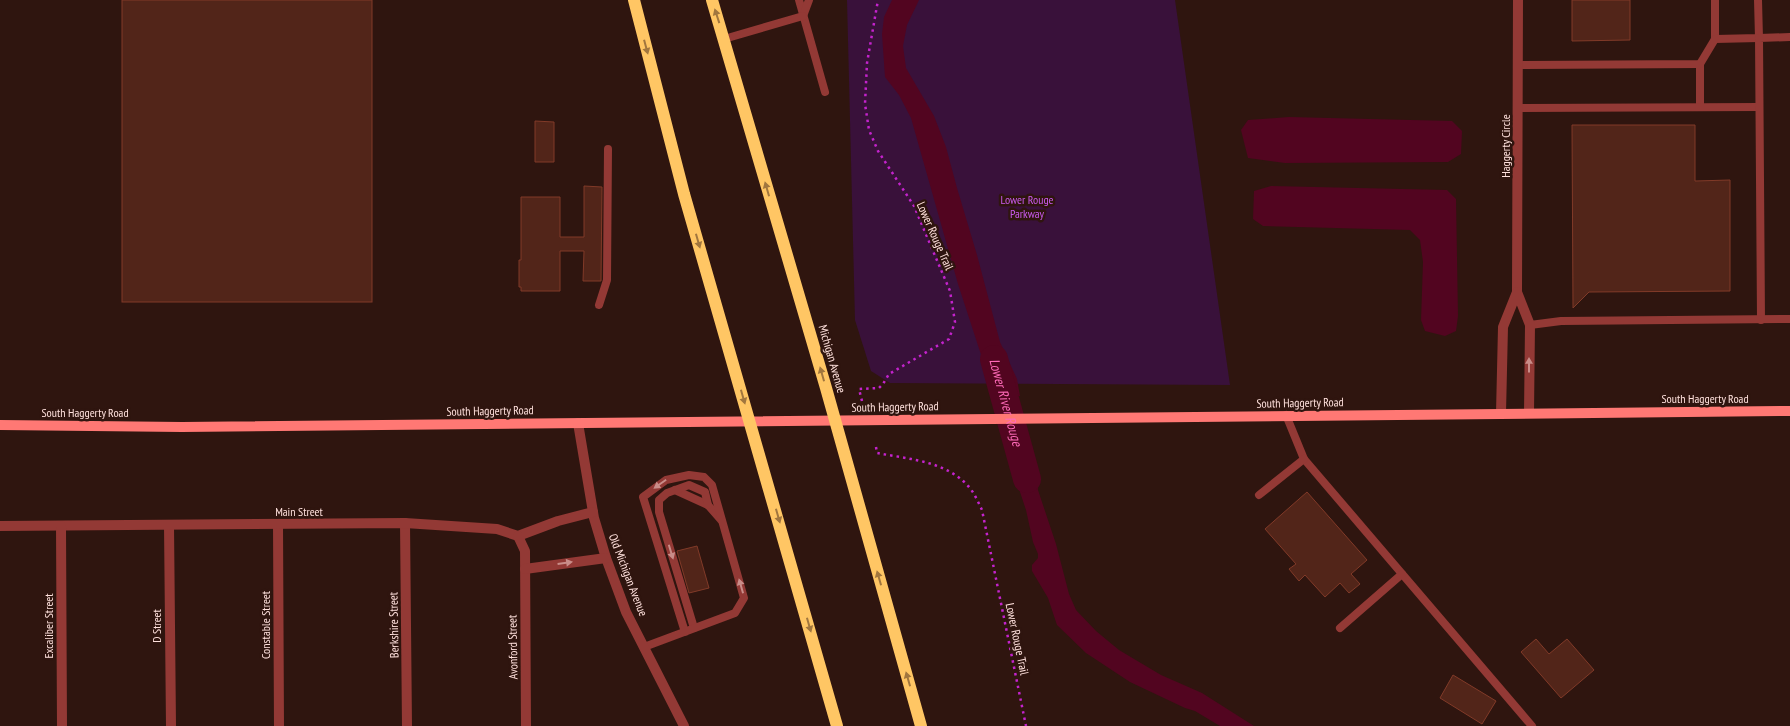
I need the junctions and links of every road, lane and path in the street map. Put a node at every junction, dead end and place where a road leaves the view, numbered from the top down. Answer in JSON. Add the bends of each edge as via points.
{"nodes":[{"id":1,"x":634,"y":0,"type":"edge"},
{"id":2,"x":712,"y":0,"type":"edge"},
{"id":3,"x":799,"y":0,"type":"edge"},
{"id":4,"x":809,"y":0,"type":"edge"},
{"id":5,"x":878,"y":0,"type":"edge"},
{"id":6,"x":1518,"y":0,"type":"edge"},
{"id":7,"x":1714,"y":0,"type":"edge"},
{"id":8,"x":1758,"y":0,"type":"edge"},
{"id":9,"x":803,"y":16,"type":"junction"},
{"id":10,"x":1790,"y":37,"type":"edge"},
{"id":11,"x":1759,"y":38,"type":"junction"},
{"id":12,"x":724,"y":39,"type":"junction"},
{"id":13,"x":1715,"y":39,"type":"junction"},
{"id":14,"x":1700,"y":64,"type":"junction"},
{"id":15,"x":1518,"y":65,"type":"junction"},
{"id":16,"x":825,"y":92,"type":"dead end"},
{"id":17,"x":1759,"y":106,"type":"junction"},
{"id":18,"x":1700,"y":107,"type":"junction"},
{"id":19,"x":1518,"y":108,"type":"junction"},
{"id":20,"x":608,"y":148,"type":"dead end"},
{"id":21,"x":1517,"y":292,"type":"junction"},
{"id":22,"x":599,"y":305,"type":"dead end"},
{"id":23,"x":1790,"y":319,"type":"edge"},
{"id":24,"x":1761,"y":320,"type":"junction"},
{"id":25,"x":1530,"y":325,"type":"junction"},
{"id":26,"x":862,"y":401,"type":"dead end"},
{"id":27,"x":1790,"y":411,"type":"edge"},
{"id":28,"x":1501,"y":413,"type":"junction"},
{"id":29,"x":1529,"y":413,"type":"junction"},
{"id":30,"x":1286,"y":415,"type":"junction"},
{"id":31,"x":750,"y":421,"type":"junction"},
{"id":32,"x":836,"y":421,"type":"junction"},
{"id":33,"x":578,"y":423,"type":"junction"},
{"id":34,"x":0,"y":425,"type":"edge"},
{"id":35,"x":876,"y":447,"type":"dead end"},
{"id":36,"x":1304,"y":459,"type":"junction"},
{"id":37,"x":1259,"y":496,"type":"dead end"},
{"id":38,"x":593,"y":512,"type":"junction"},
{"id":39,"x":723,"y":521,"type":"junction"},
{"id":40,"x":278,"y":524,"type":"junction"},
{"id":41,"x":405,"y":524,"type":"junction"},
{"id":42,"x":169,"y":525,"type":"junction"},
{"id":43,"x":0,"y":526,"type":"edge"},
{"id":44,"x":61,"y":526,"type":"junction"},
{"id":45,"x":518,"y":536,"type":"junction"},
{"id":46,"x":606,"y":558,"type":"junction"},
{"id":47,"x":525,"y":569,"type":"junction"},
{"id":48,"x":1402,"y":574,"type":"junction"},
{"id":49,"x":694,"y":628,"type":"junction"},
{"id":50,"x":1340,"y":628,"type":"dead end"},
{"id":51,"x":685,"y":632,"type":"junction"},
{"id":52,"x":644,"y":647,"type":"junction"},
{"id":53,"x":681,"y":725,"type":"edge"},
{"id":54,"x":62,"y":726,"type":"edge"},
{"id":55,"x":171,"y":726,"type":"edge"},
{"id":56,"x":279,"y":726,"type":"edge"},
{"id":57,"x":407,"y":726,"type":"edge"},
{"id":58,"x":526,"y":726,"type":"edge"},
{"id":59,"x":837,"y":726,"type":"edge"},
{"id":60,"x":921,"y":726,"type":"edge"},
{"id":61,"x":1026,"y":726,"type":"edge"},
{"id":62,"x":1532,"y":726,"type":"edge"}],
"edges":[{"from":1,"to":31,"type":"main road","one_way":true,"via":[[684,194]]},
{"from":12,"to":2,"type":"main road","name":"Michigan Avenue","one_way":true},
{"from":3,"to":9,"type":"lane"},
{"from":4,"to":9,"type":"lane"},
{"from":5,"to":26,"type":"path","name":"Lower Rouge Trail","via":[[867,63],[865,104],[869,130],[914,206],[950,291],[955,322],[948,339],[889,374],[879,388],[859,389]]},
{"from":6,"to":15,"type":"street","name":"Haggerty Circle"},
{"from":7,"to":13,"type":"lane"},
{"from":8,"to":11,"type":"lane"},
{"from":9,"to":12,"type":"lane"},
{"from":9,"to":16,"type":"lane"},
{"from":10,"to":11,"type":"lane"},
{"from":11,"to":13,"type":"lane"},
{"from":11,"to":17,"type":"lane"},
{"from":32,"to":12,"type":"main road","name":"Michigan Avenue","one_way":true},
{"from":13,"to":14,"type":"lane"},
{"from":14,"to":15,"type":"lane"},
{"from":14,"to":18,"type":"lane"},
{"from":15,"to":19,"type":"street","name":"Haggerty Circle"},
{"from":17,"to":18,"type":"lane"},
{"from":17,"to":24,"type":"lane"},
{"from":18,"to":19,"type":"lane"},
{"from":19,"to":21,"type":"street","name":"Haggerty Circle"},
{"from":20,"to":22,"type":"lane","via":[[607,280]]},
{"from":21,"to":25,"type":"street","name":"Haggerty Circle"},
{"from":21,"to":28,"type":"street","name":"Haggerty Circle","via":[[1503,327]]},
{"from":23,"to":24,"type":"lane"},
{"from":24,"to":25,"type":"lane","via":[[1561,321]]},
{"from":29,"to":25,"type":"street","name":"Haggerty Circle","one_way":true},
{"from":27,"to":29,"type":"main road","name":"South Haggerty Road"},
{"from":28,"to":29,"type":"main road","name":"South Haggerty Road"},
{"from":28,"to":30,"type":"main road","name":"South Haggerty Road"},
{"from":30,"to":32,"type":"main road","name":"South Haggerty Road"},
{"from":30,"to":36,"type":"lane"},
{"from":31,"to":32,"type":"main road","name":"South Haggerty Road"},
{"from":31,"to":33,"type":"main road","name":"South Haggerty Road"},
{"from":31,"to":59,"type":"main road","one_way":true},
{"from":60,"to":32,"type":"main road","name":"Michigan Avenue","one_way":true},
{"from":33,"to":34,"type":"main road","name":"South Haggerty Road","via":[[191,427]]},
{"from":33,"to":38,"type":"street","name":"Old Michigan Avenue"},
{"from":35,"to":61,"type":"path","name":"Lower Rouge Trail","via":[[877,453],[950,470],[969,487],[982,510]]},
{"from":36,"to":37,"type":"lane"},
{"from":36,"to":48,"type":"lane"},
{"from":38,"to":45,"type":"street"},
{"from":38,"to":46,"type":"street","name":"Old Michigan Avenue"},
{"from":49,"to":39,"type":"lane","one_way":true,"via":[[735,613],[744,598]]},
{"from":39,"to":49,"type":"lane","one_way":true,"via":[[708,505],[675,490],[659,500],[659,512]]},
{"from":39,"to":51,"type":"lane","one_way":true,"via":[[712,485],[704,477],[689,475],[666,480],[643,497]]},
{"from":40,"to":41,"type":"street","name":"Main Street"},
{"from":40,"to":42,"type":"street","name":"Main Street"},
{"from":40,"to":56,"type":"street","name":"Constable Street"},
{"from":41,"to":45,"type":"street","name":"Main Street","via":[[497,529]]},
{"from":41,"to":57,"type":"street","name":"Berkshire Street"},
{"from":42,"to":44,"type":"street","name":"Main Street"},
{"from":42,"to":55,"type":"street","name":"D Street"},
{"from":43,"to":44,"type":"street","name":"Main Street"},
{"from":44,"to":54,"type":"street","name":"Excaliber Street"},
{"from":45,"to":47,"type":"street","name":"Avonford Street","via":[[525,552]]},
{"from":47,"to":46,"type":"street","one_way":true},
{"from":46,"to":52,"type":"street","name":"Old Michigan Avenue","via":[[626,612]]},
{"from":47,"to":58,"type":"street","name":"Avonford Street"},
{"from":48,"to":50,"type":"lane"},
{"from":48,"to":62,"type":"lane"},
{"from":49,"to":51,"type":"lane"},
{"from":51,"to":52,"type":"lane"},
{"from":52,"to":53,"type":"street","name":"Old Michigan Avenue"}]}
